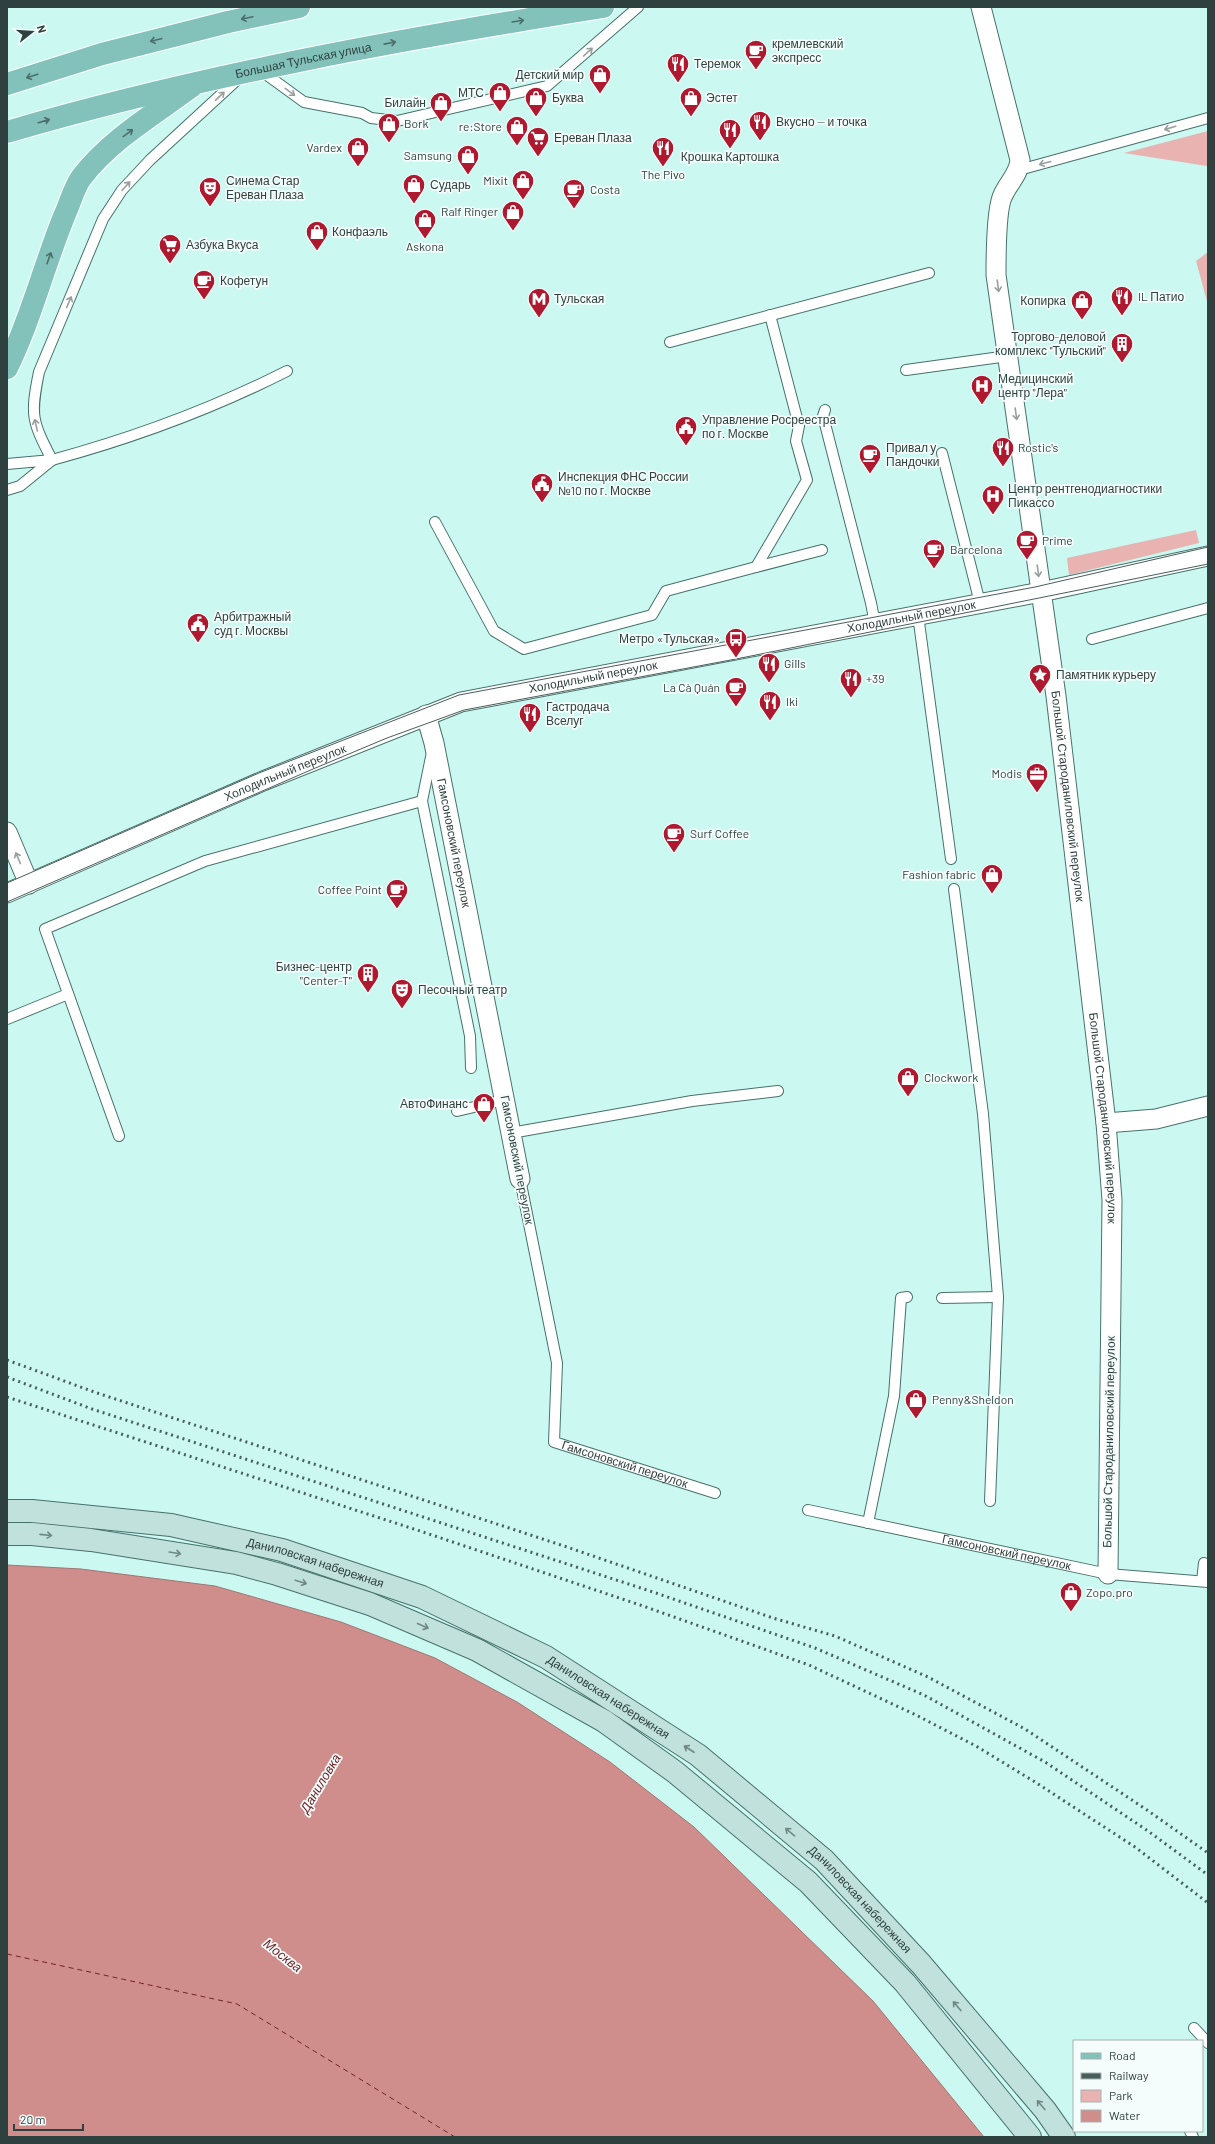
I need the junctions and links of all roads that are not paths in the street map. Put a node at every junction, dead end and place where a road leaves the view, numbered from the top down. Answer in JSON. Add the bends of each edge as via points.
{"nodes":[{"id":1,"x":299,"y":7,"type":"edge"},
{"id":2,"x":603,"y":7,"type":"edge"},
{"id":3,"x":638,"y":7,"type":"edge"},
{"id":4,"x":981,"y":7,"type":"edge"},
{"id":5,"x":252,"y":70,"type":"junction"},
{"id":6,"x":200,"y":81,"type":"junction"},
{"id":7,"x":7,"y":84,"type":"edge"},
{"id":8,"x":1208,"y":118,"type":"edge"},
{"id":9,"x":7,"y":132,"type":"edge"},
{"id":10,"x":1019,"y":170,"type":"junction"},
{"id":11,"x":929,"y":273,"type":"dead end"},
{"id":12,"x":770,"y":315,"type":"junction"},
{"id":13,"x":670,"y":342,"type":"dead end"},
{"id":14,"x":1008,"y":356,"type":"junction"},
{"id":15,"x":7,"y":368,"type":"edge"},
{"id":16,"x":906,"y":370,"type":"dead end"},
{"id":17,"x":287,"y":371,"type":"dead end"},
{"id":18,"x":825,"y":410,"type":"dead end"},
{"id":19,"x":942,"y":453,"type":"dead end"},
{"id":20,"x":52,"y":460,"type":"junction"},
{"id":21,"x":7,"y":464,"type":"edge"},
{"id":22,"x":7,"y":490,"type":"edge"},
{"id":23,"x":435,"y":522,"type":"dead end"},
{"id":24,"x":822,"y":550,"type":"dead end"},
{"id":25,"x":1208,"y":556,"type":"edge"},
{"id":26,"x":756,"y":567,"type":"junction"},
{"id":27,"x":1041,"y":592,"type":"junction"},
{"id":28,"x":980,"y":603,"type":"junction"},
{"id":29,"x":1208,"y":608,"type":"edge"},
{"id":30,"x":918,"y":615,"type":"junction"},
{"id":31,"x":875,"y":624,"type":"junction"},
{"id":32,"x":1092,"y":639,"type":"dead end"},
{"id":33,"x":426,"y":715,"type":"junction"},
{"id":34,"x":434,"y":743,"type":"junction"},
{"id":35,"x":422,"y":801,"type":"junction"},
{"id":36,"x":7,"y":832,"type":"edge"},
{"id":37,"x":952,"y":859,"type":"dead end"},
{"id":38,"x":29,"y":884,"type":"junction"},
{"id":39,"x":954,"y":889,"type":"dead end"},
{"id":40,"x":7,"y":893,"type":"edge"},
{"id":41,"x":68,"y":994,"type":"junction"},
{"id":42,"x":7,"y":1019,"type":"edge"},
{"id":43,"x":471,"y":1068,"type":"dead end"},
{"id":44,"x":778,"y":1091,"type":"dead end"},
{"id":45,"x":504,"y":1100,"type":"junction"},
{"id":46,"x":1208,"y":1106,"type":"edge"},
{"id":47,"x":457,"y":1111,"type":"dead end"},
{"id":48,"x":1106,"y":1124,"type":"junction"},
{"id":49,"x":511,"y":1133,"type":"junction"},
{"id":50,"x":119,"y":1136,"type":"dead end"},
{"id":51,"x":520,"y":1179,"type":"joint"},
{"id":52,"x":998,"y":1297,"type":"junction"},
{"id":53,"x":907,"y":1298,"type":"dead end"},
{"id":54,"x":942,"y":1298,"type":"dead end"},
{"id":55,"x":715,"y":1493,"type":"dead end"},
{"id":56,"x":990,"y":1500,"type":"dead end"},
{"id":57,"x":808,"y":1510,"type":"dead end"},
{"id":58,"x":7,"y":1511,"type":"edge"},
{"id":59,"x":868,"y":1523,"type":"junction"},
{"id":60,"x":7,"y":1534,"type":"edge"},
{"id":61,"x":1204,"y":1563,"type":"dead end"},
{"id":62,"x":1107,"y":1579,"type":"junction"},
{"id":63,"x":1205,"y":1582,"type":"edge"},
{"id":64,"x":1194,"y":2028,"type":"dead end"},
{"id":65,"x":1208,"y":2043,"type":"edge"},
{"id":66,"x":1030,"y":2137,"type":"edge"},
{"id":67,"x":1064,"y":2137,"type":"edge"}],
"edges":[{"from":1,"to":7,"type":"main road","one_way":true,"via":[[102,54]]},
{"from":5,"to":2,"type":"main road","name":"Большая Тульская улица","one_way":true,"via":[[447,32]]},
{"from":5,"to":3,"type":"lane","one_way":true,"via":[[304,102],[362,113],[371,118],[397,121],[548,86]]},
{"from":4,"to":10,"type":"street","via":[[1020,160]]},
{"from":5,"to":6,"type":"main road","name":"Большая Тульская улица"},
{"from":20,"to":5,"type":"lane","one_way":true,"via":[[35,427],[34,398],[38,379],[103,219],[122,190],[150,160]]},
{"from":9,"to":6,"type":"main road","name":"Большая Тульская улица","one_way":true},
{"from":15,"to":6,"type":"main road","one_way":true,"via":[[22,334],[56,235],[80,180],[98,158],[120,138]]},
{"from":8,"to":10,"type":"lane","one_way":true},
{"from":10,"to":14,"type":"street","name":"Большой Староданиловский переулок","one_way":true,"via":[[1002,196],[996,247],[996,275]]},
{"from":11,"to":12,"type":"lane"},
{"from":12,"to":13,"type":"lane"},
{"from":12,"to":26,"type":"lane","via":[[799,426],[796,441],[806,480]]},
{"from":14,"to":16,"type":"lane"},
{"from":14,"to":27,"type":"street","name":"Большой Староданиловский переулок","one_way":true},
{"from":17,"to":20,"type":"lane","via":[[239,395],[126,439]]},
{"from":18,"to":31,"type":"lane","via":[[823,416]]},
{"from":19,"to":28,"type":"lane"},
{"from":20,"to":21,"type":"lane"},
{"from":20,"to":22,"type":"lane","via":[[20,486]]},
{"from":23,"to":26,"type":"lane","via":[[494,631],[524,649],[652,615],[666,591]]},
{"from":24,"to":26,"type":"lane"},
{"from":25,"to":27,"type":"street","name":"Холодильный переулок"},
{"from":27,"to":28,"type":"street","name":"Холодильный переулок"},
{"from":27,"to":48,"type":"street","name":"Большой Староданиловский переулок","via":[[1056,696]]},
{"from":28,"to":30,"type":"street","name":"Холодильный переулок"},
{"from":29,"to":32,"type":"lane"},
{"from":30,"to":31,"type":"street","name":"Холодильный переулок"},
{"from":30,"to":37,"type":"lane"},
{"from":31,"to":33,"type":"street","name":"Холодильный переулок","via":[[461,702]]},
{"from":33,"to":34,"type":"street","name":"Гамсоновский переулок"},
{"from":33,"to":38,"type":"street","name":"Холодильный переулок","via":[[263,781]]},
{"from":34,"to":35,"type":"lane"},
{"from":34,"to":45,"type":"street","name":"Гамсоновский переулок"},
{"from":35,"to":41,"type":"lane","via":[[206,861],[45,929]]},
{"from":35,"to":43,"type":"lane","via":[[470,1036]]},
{"from":38,"to":36,"type":"street","one_way":true},
{"from":38,"to":40,"type":"street","name":"Холодильный переулок"},
{"from":39,"to":52,"type":"lane","via":[[983,1114]]},
{"from":41,"to":42,"type":"lane"},
{"from":41,"to":50,"type":"lane"},
{"from":44,"to":49,"type":"lane","via":[[692,1101]]},
{"from":45,"to":47,"type":"lane"},
{"from":45,"to":49,"type":"street","name":"Гамсоновский переулок"},
{"from":46,"to":48,"type":"street","via":[[1156,1119]]},
{"from":48,"to":62,"type":"street","name":"Большой Староданиловский переулок","via":[[1112,1200]]},
{"from":49,"to":51,"type":"street","name":"Гамсоновский переулок"},
{"from":51,"to":55,"type":"lane","name":"Гамсоновский переулок","via":[[557,1363],[554,1442]]},
{"from":52,"to":54,"type":"lane"},
{"from":52,"to":56,"type":"lane"},
{"from":53,"to":59,"type":"lane","via":[[901,1298],[894,1396]]},
{"from":57,"to":59,"type":"lane","name":"Гамсоновский переулок"},
{"from":67,"to":58,"type":"main road","name":"Даниловская набережная","one_way":true,"via":[[1045,2110],[921,1964],[824,1860],[698,1755],[546,1657],[422,1597],[282,1550],[171,1525],[32,1511]]},
{"from":59,"to":62,"type":"lane","name":"Гамсоновский переулок"},
{"from":60,"to":66,"type":"main road","name":"Даниловская набережная","one_way":true,"via":[[91,1540],[236,1563],[277,1574],[370,1604],[477,1650],[604,1721],[675,1772],[808,1882],[905,1983]]},
{"from":61,"to":63,"type":"lane"},
{"from":62,"to":63,"type":"lane","name":"Гамсоновский переулок"},
{"from":64,"to":65,"type":"lane"}]}
